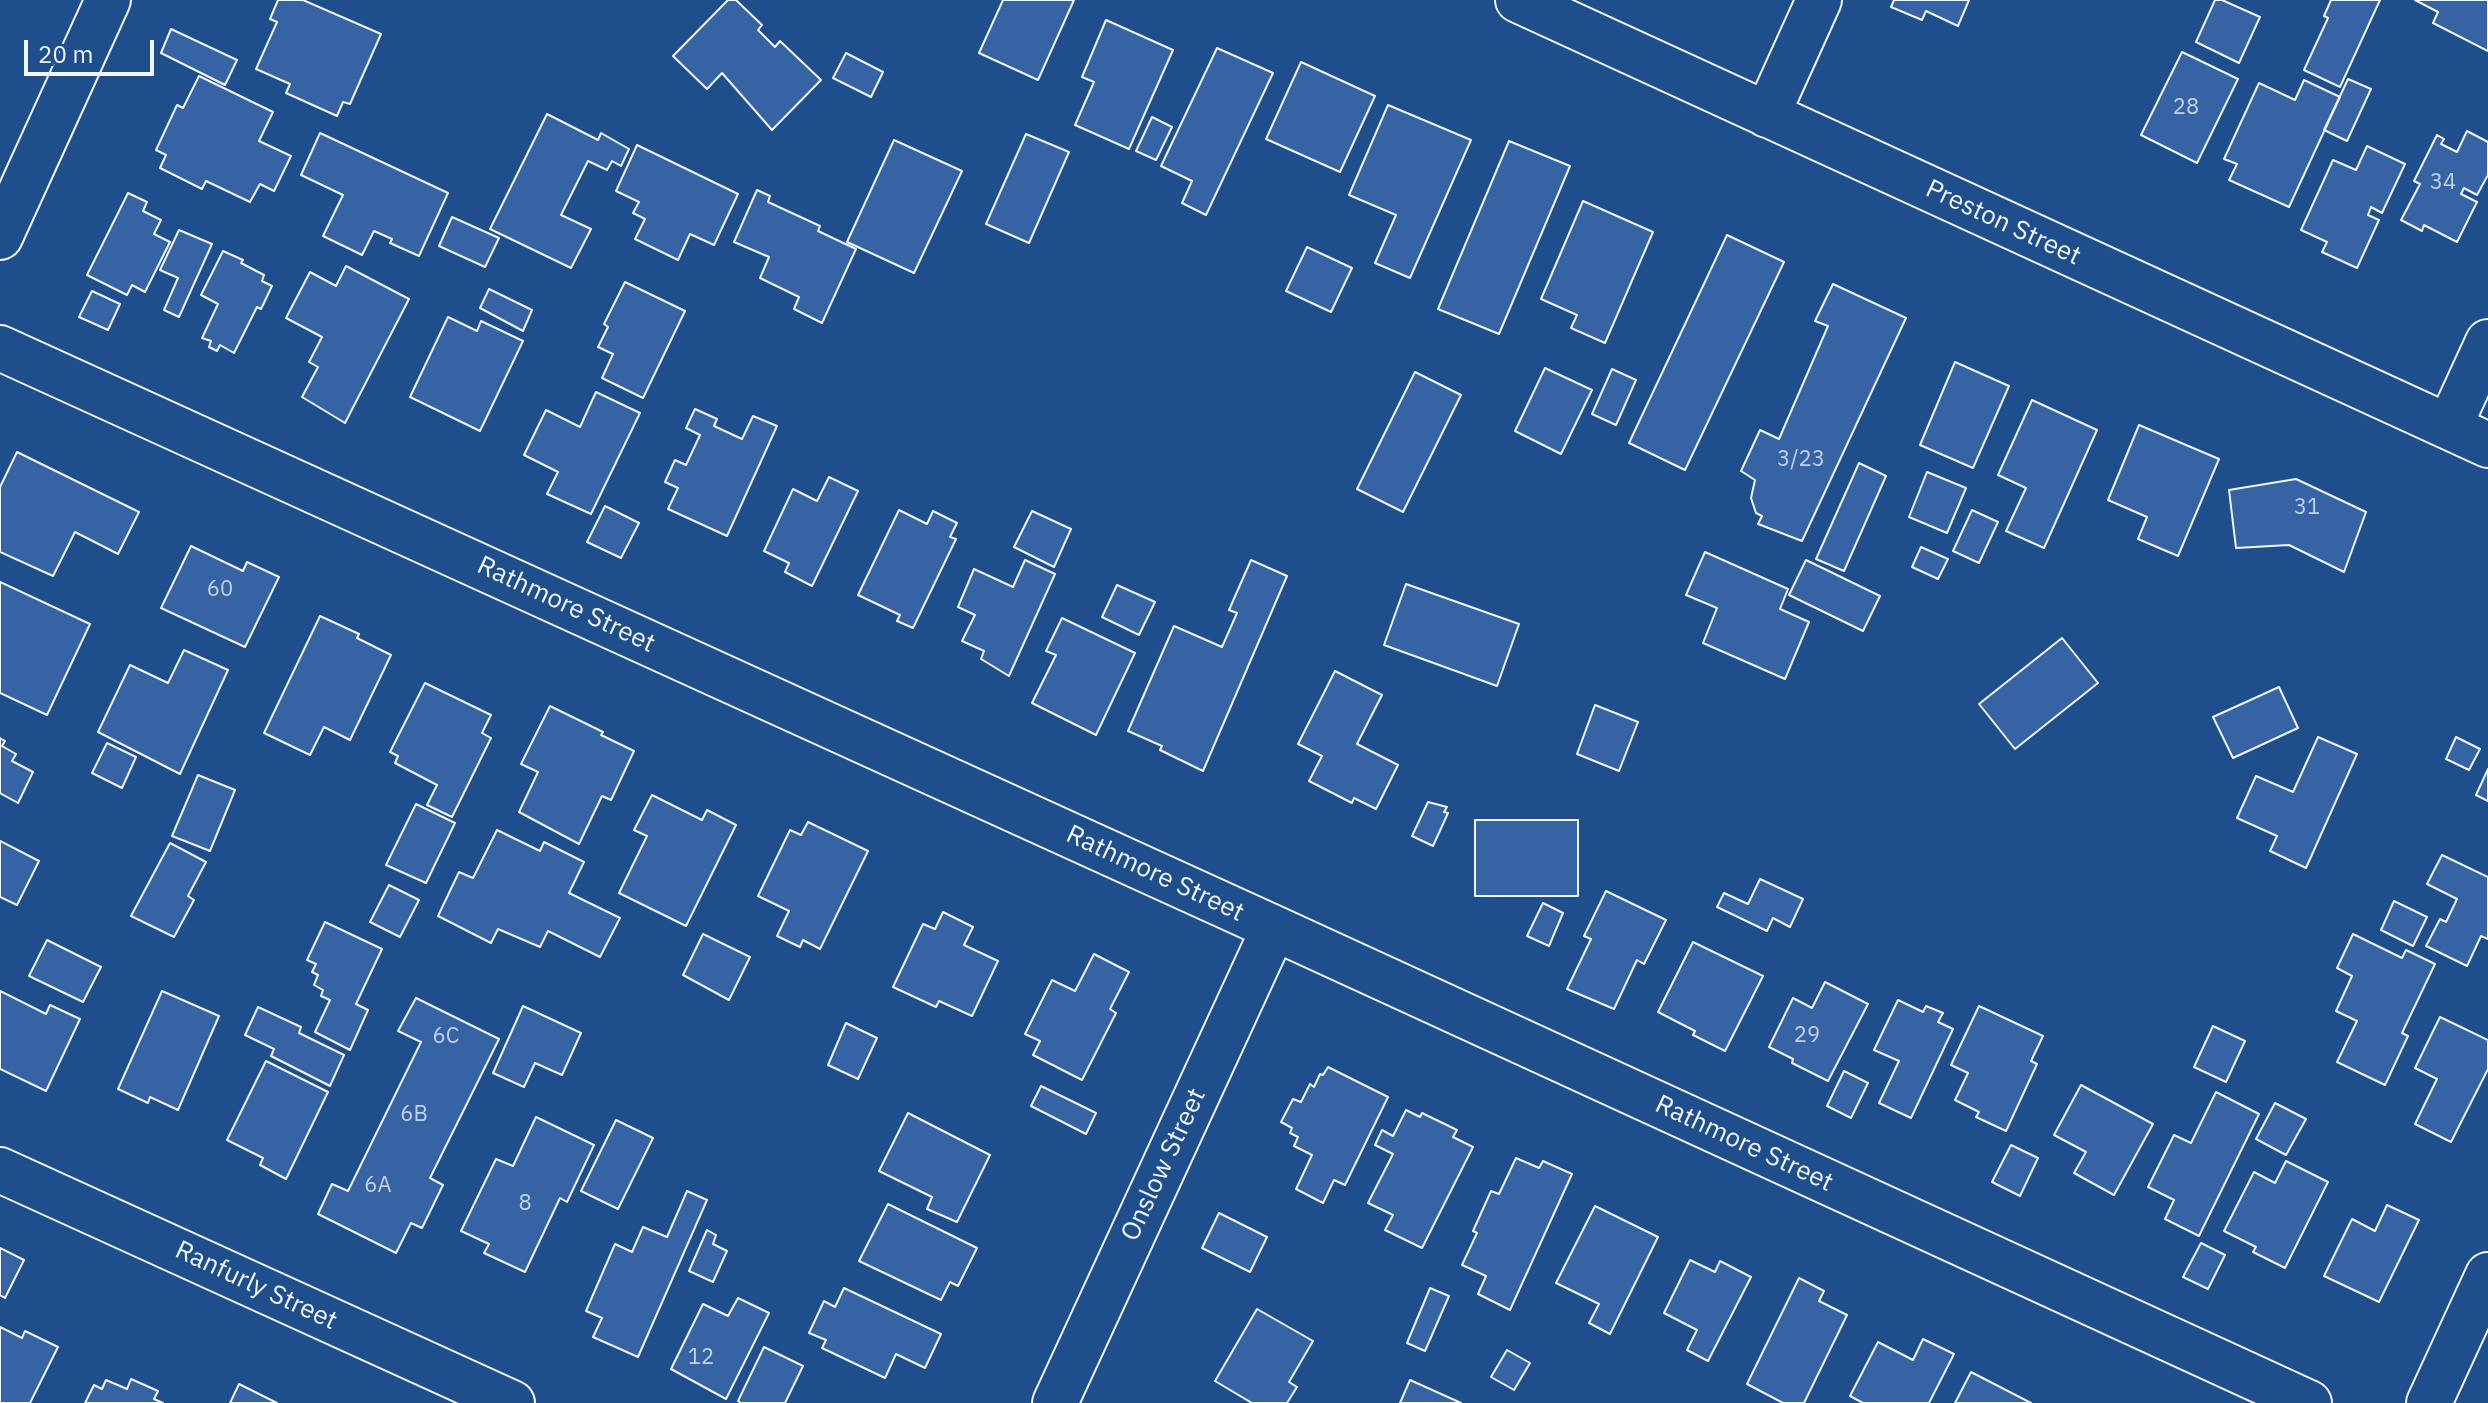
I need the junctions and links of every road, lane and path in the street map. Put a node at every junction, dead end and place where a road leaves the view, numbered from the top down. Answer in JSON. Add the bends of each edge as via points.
{"nodes":[{"id":1,"x":108,"y":0,"type":"edge"},
{"id":2,"x":1518,"y":0,"type":"edge"},
{"id":3,"x":1819,"y":0,"type":"edge"},
{"id":4,"x":1767,"y":115,"type":"junction"},
{"id":5,"x":0,"y":237,"type":"edge"},
{"id":6,"x":2488,"y":342,"type":"edge"},
{"id":7,"x":0,"y":348,"type":"edge"},
{"id":8,"x":2449,"y":427,"type":"junction"},
{"id":9,"x":2488,"y":445,"type":"edge"},
{"id":10,"x":1274,"y":928,"type":"junction"},
{"id":11,"x":0,"y":1170,"type":"edge"},
{"id":12,"x":2488,"y":1275,"type":"edge"},
{"id":13,"x":512,"y":1403,"type":"edge"},
{"id":14,"x":1055,"y":1403,"type":"edge"},
{"id":15,"x":2309,"y":1403,"type":"edge"},
{"id":16,"x":2429,"y":1403,"type":"edge"}],
"edges":[{"from":1,"to":5,"type":"street"},
{"from":2,"to":4,"type":"street","name":"Preston Street"},
{"from":3,"to":4,"type":"street"},
{"from":4,"to":8,"type":"street","name":"Preston Street"},
{"from":6,"to":8,"type":"street"},
{"from":7,"to":10,"type":"street","name":"Rathmore Street"},
{"from":8,"to":9,"type":"street","name":"Preston Street"},
{"from":10,"to":14,"type":"street","name":"Onslow Street"},
{"from":10,"to":15,"type":"street","name":"Rathmore Street"},
{"from":11,"to":13,"type":"street","name":"Ranfurly Street"},
{"from":12,"to":16,"type":"street"}]}
